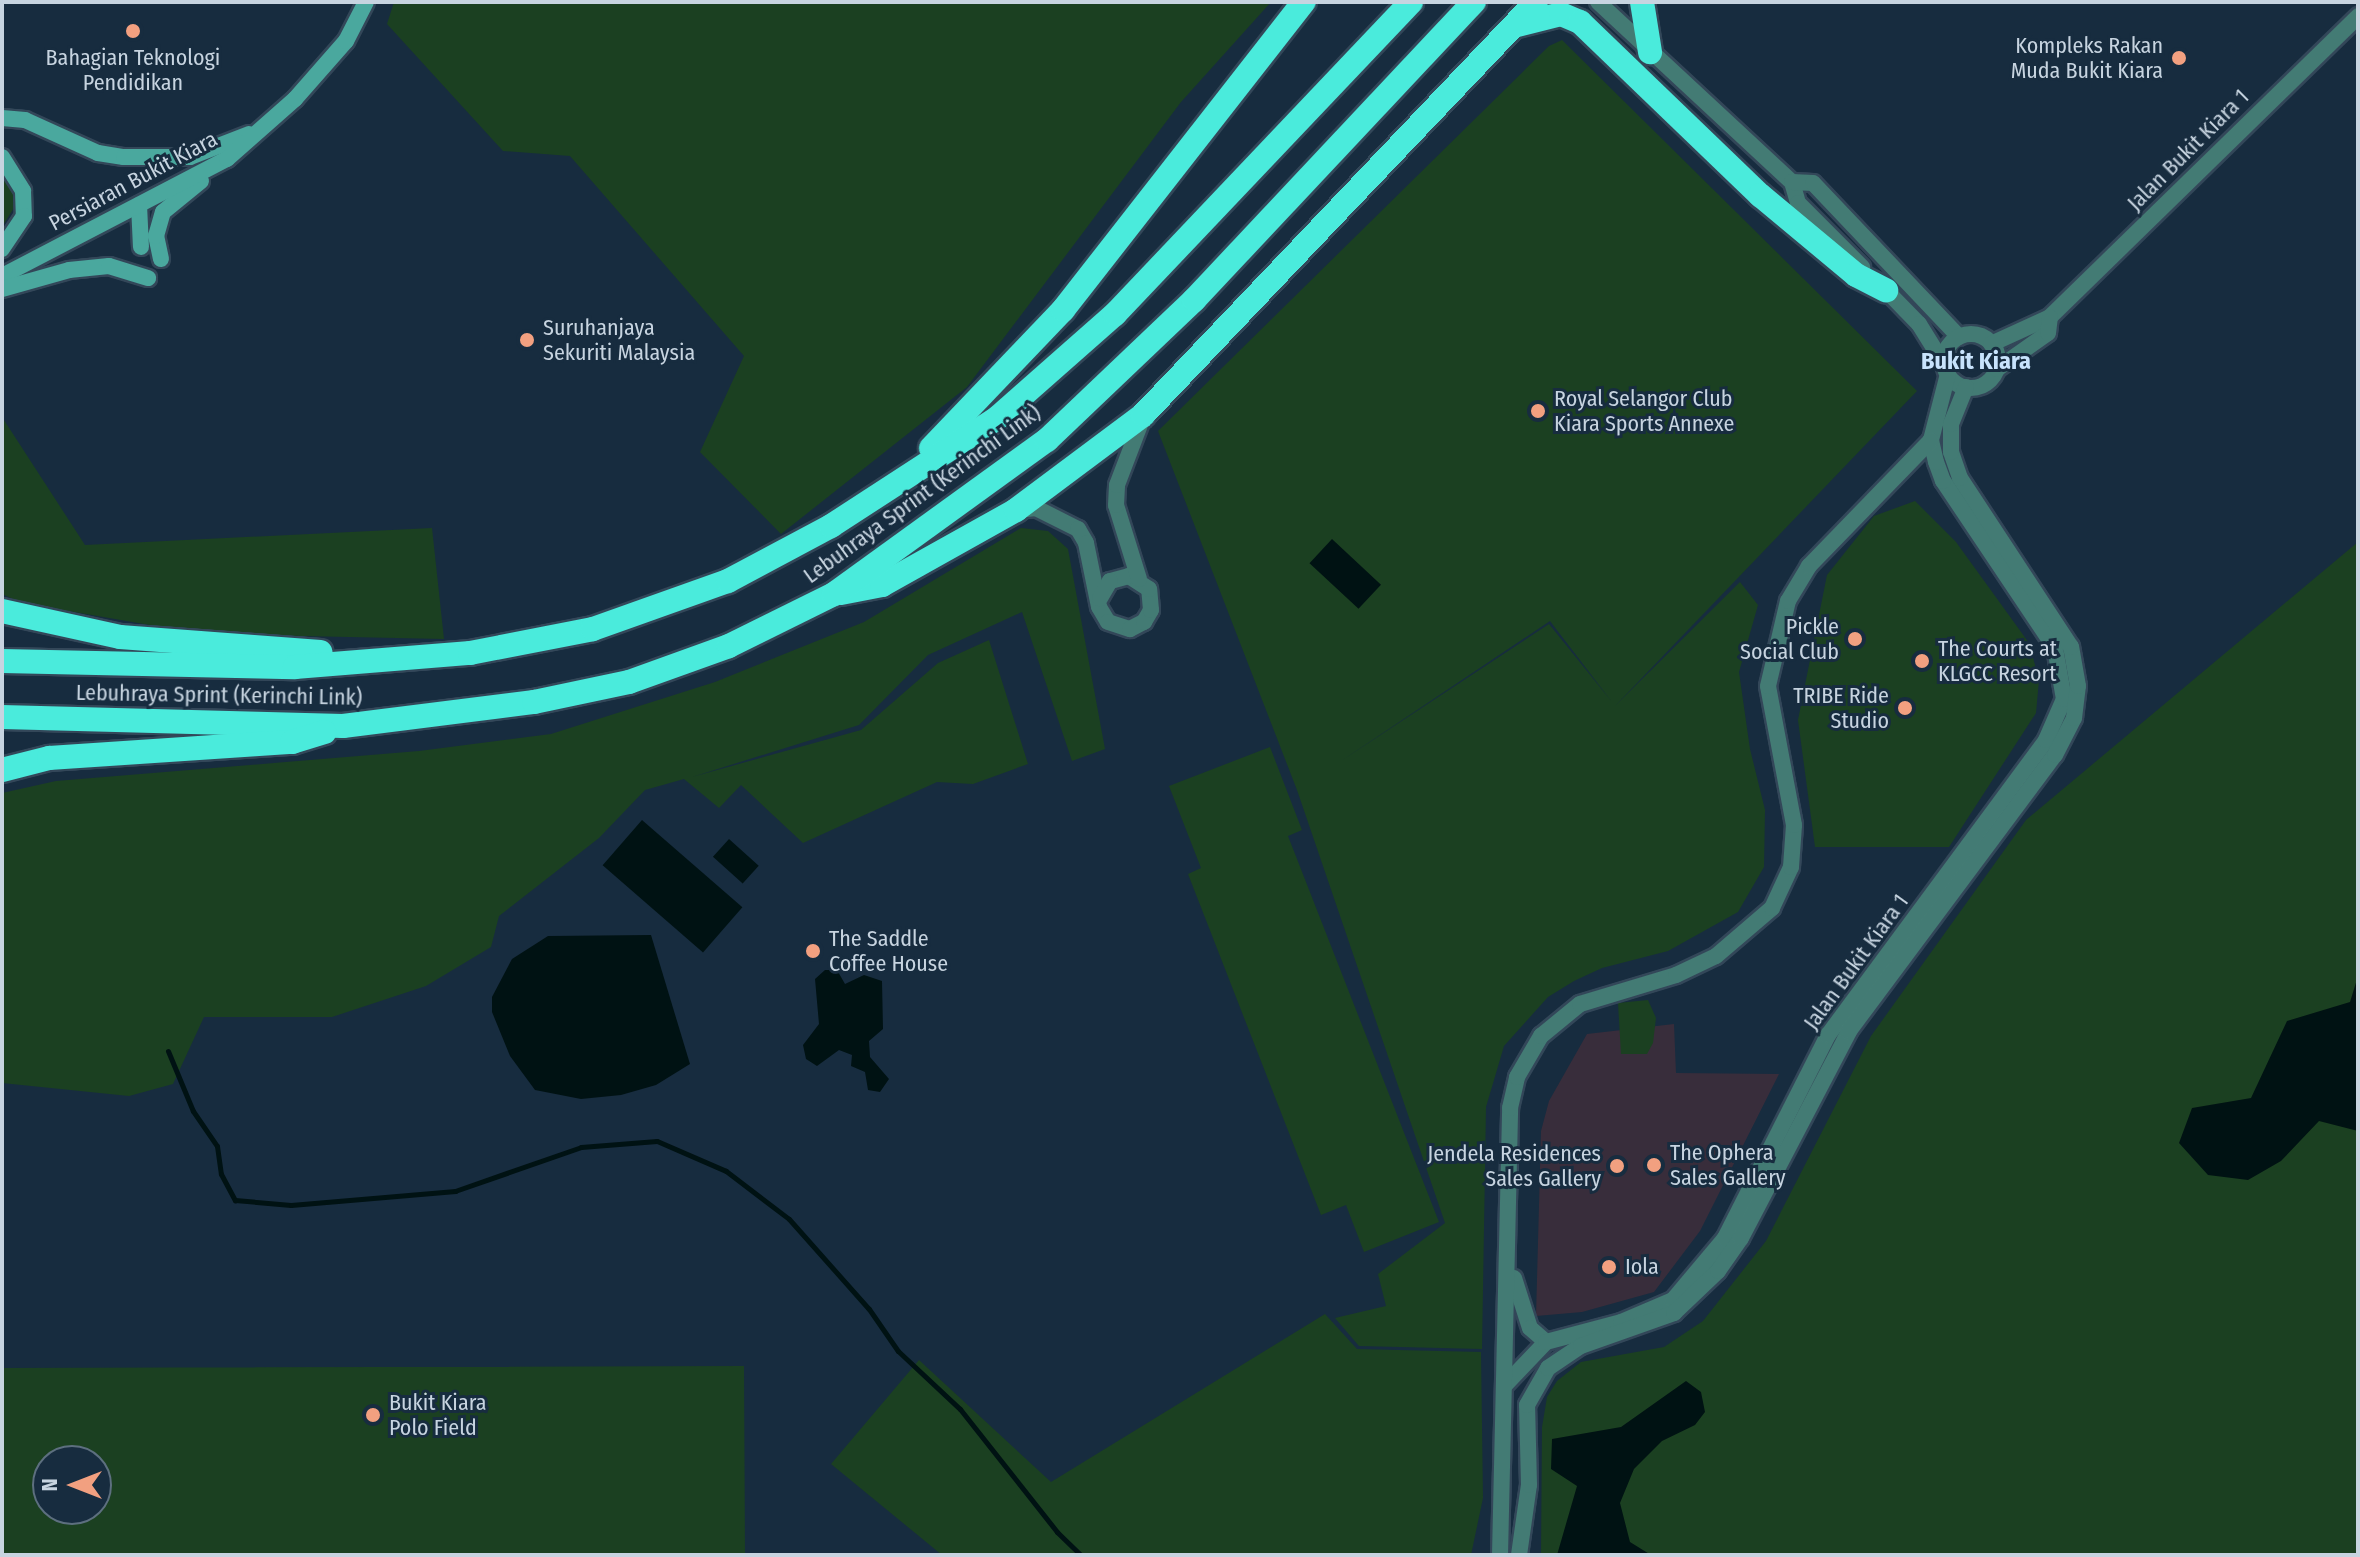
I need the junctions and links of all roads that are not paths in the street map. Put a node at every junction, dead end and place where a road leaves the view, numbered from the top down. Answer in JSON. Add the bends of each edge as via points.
{"nodes":[{"id":1,"x":366,"y":2,"type":"edge"},
{"id":2,"x":1304,"y":2,"type":"edge"},
{"id":3,"x":1411,"y":2,"type":"edge"},
{"id":4,"x":1474,"y":2,"type":"edge"},
{"id":5,"x":1536,"y":2,"type":"edge"},
{"id":6,"x":1598,"y":2,"type":"edge"},
{"id":7,"x":1642,"y":2,"type":"edge"},
{"id":8,"x":2358,"y":16,"type":"edge"},
{"id":9,"x":1511,"y":28,"type":"junction"},
{"id":10,"x":1650,"y":52,"type":"junction"},
{"id":11,"x":2,"y":118,"type":"edge"},
{"id":12,"x":253,"y":133,"type":"junction"},
{"id":13,"x":2,"y":157,"type":"edge"},
{"id":14,"x":227,"y":159,"type":"junction"},
{"id":15,"x":1792,"y":182,"type":"junction"},
{"id":16,"x":139,"y":205,"type":"junction"},
{"id":17,"x":141,"y":247,"type":"dead end"},
{"id":18,"x":2,"y":249,"type":"edge"},
{"id":19,"x":161,"y":259,"type":"dead end"},
{"id":20,"x":2,"y":276,"type":"edge"},
{"id":21,"x":148,"y":278,"type":"dead end"},
{"id":22,"x":2,"y":289,"type":"edge"},
{"id":23,"x":1886,"y":290,"type":"junction"},
{"id":24,"x":2050,"y":317,"type":"junction"},
{"id":25,"x":1959,"y":337,"type":"junction"},
{"id":26,"x":1991,"y":344,"type":"junction"},
{"id":27,"x":1997,"y":369,"type":"junction"},
{"id":28,"x":1946,"y":370,"type":"junction"},
{"id":29,"x":1966,"y":387,"type":"junction"},
{"id":30,"x":1143,"y":415,"type":"junction"},
{"id":31,"x":1931,"y":440,"type":"junction"},
{"id":32,"x":895,"y":483,"type":"junction"},
{"id":33,"x":1016,"y":510,"type":"junction"},
{"id":34,"x":1139,"y":579,"type":"junction"},
{"id":35,"x":834,"y":594,"type":"junction"},
{"id":36,"x":1100,"y":598,"type":"junction"},
{"id":37,"x":2,"y":611,"type":"edge"},
{"id":38,"x":470,"y":653,"type":"junction"},
{"id":39,"x":2,"y":661,"type":"edge"},
{"id":40,"x":2,"y":717,"type":"edge"},
{"id":41,"x":343,"y":726,"type":"junction"},
{"id":42,"x":2,"y":770,"type":"edge"},
{"id":43,"x":1508,"y":1257,"type":"junction"},
{"id":44,"x":1546,"y":1342,"type":"junction"},
{"id":45,"x":1506,"y":1384,"type":"junction"},
{"id":46,"x":1500,"y":1555,"type":"edge"},
{"id":47,"x":1519,"y":1555,"type":"edge"}],
"edges":[{"from":1,"to":12,"type":"street","name":"Persiaran Bukit Kiara","via":[[346,41],[295,99]]},
{"from":2,"to":32,"type":"highway","via":[[1063,310]]},
{"from":3,"to":32,"type":"highway","name":"Lebuhraya Sprint (Kerinchi Link)","via":[[1115,314],[997,418]]},
{"from":4,"to":35,"type":"highway","name":"Lebuhraya Sprint (Kerinchi Link)","via":[[1194,300],[1047,440]]},
{"from":5,"to":9,"type":"highway"},
{"from":6,"to":10,"type":"street"},
{"from":7,"to":10,"type":"highway"},
{"from":8,"to":24,"type":"street","name":"Jalan Bukit Kiara 1"},
{"from":9,"to":23,"type":"highway","via":[[1561,14],[1580,22],[1760,195],[1856,275]]},
{"from":9,"to":30,"type":"highway"},
{"from":10,"to":15,"type":"street"},
{"from":11,"to":12,"type":"street","via":[[25,120],[98,153],[138,158],[190,157]]},
{"from":12,"to":14,"type":"street","name":"Persiaran Bukit Kiara"},
{"from":13,"to":18,"type":"street","via":[[23,191],[24,216]]},
{"from":14,"to":16,"type":"street","name":"Persiaran Bukit Kiara"},
{"from":14,"to":19,"type":"street","via":[[163,212],[156,236]]},
{"from":15,"to":23,"type":"street","via":[[1798,203]]},
{"from":15,"to":25,"type":"street","via":[[1813,183]]},
{"from":16,"to":17,"type":"street"},
{"from":16,"to":20,"type":"street","name":"Persiaran Bukit Kiara"},
{"from":21,"to":22,"type":"street","via":[[109,266],[69,270]]},
{"from":23,"to":28,"type":"street","via":[[1919,324]]},
{"from":24,"to":26,"type":"street","name":"Jalan Bukit Kiara 1"},
{"from":24,"to":27,"type":"street","name":"Jalan Bukit Kiara 1","via":[[2048,333]]},
{"from":25,"to":26,"type":"street","via":[[1976,335]]},
{"from":25,"to":28,"type":"street","via":[[1947,349]]},
{"from":26,"to":27,"type":"street"},
{"from":27,"to":29,"type":"street","via":[[1982,386]]},
{"from":28,"to":29,"type":"street"},
{"from":28,"to":31,"type":"street"},
{"from":29,"to":47,"type":"street","name":"Jalan Bukit Kiara 1","via":[[1951,424],[1951,452],[1960,478],[2071,647],[2078,686],[2074,718],[2055,755],[1849,1031],[1741,1238],[1718,1271],[1674,1313],[1639,1330],[1581,1346],[1548,1368],[1527,1405],[1529,1485]]},
{"from":30,"to":33,"type":"highway"},
{"from":30,"to":34,"type":"street","via":[[1117,485],[1116,505]]},
{"from":31,"to":43,"type":"street","via":[[1809,566],[1788,601],[1768,686],[1794,825],[1791,867],[1772,908],[1716,956],[1676,975],[1580,1004],[1525,1055],[1510,1108]]},
{"from":31,"to":44,"type":"street","name":"Jalan Bukit Kiara 1","via":[[1943,481],[2055,648],[2064,699],[2046,740],[1828,1035],[1725,1238],[1673,1300],[1621,1322]]},
{"from":32,"to":38,"type":"highway","name":"Lebuhraya Sprint (Kerinchi Link)","via":[[806,540],[666,606],[593,629]]},
{"from":33,"to":35,"type":"highway","via":[[882,585]]},
{"from":33,"to":36,"type":"street","via":[[1036,508],[1078,529]]},
{"from":34,"to":36,"type":"street","via":[[1110,581]]},
{"from":34,"to":36,"type":"street","via":[[1152,603],[1148,617],[1137,627],[1122,629],[1108,622]]},
{"from":35,"to":41,"type":"highway","name":"Lebuhraya Sprint (Kerinchi Link)","via":[[729,646],[629,682],[503,707]]},
{"from":37,"to":38,"type":"highway","via":[[70,629],[196,645]]},
{"from":38,"to":39,"type":"highway","name":"Lebuhraya Sprint (Kerinchi Link)","via":[[295,667]]},
{"from":40,"to":41,"type":"highway","name":"Lebuhraya Sprint (Kerinchi Link)"},
{"from":41,"to":42,"type":"highway","via":[[292,742],[49,758]]},
{"from":43,"to":44,"type":"street","via":[[1523,1315]]},
{"from":43,"to":45,"type":"street"},
{"from":44,"to":45,"type":"street"},
{"from":45,"to":46,"type":"street"}]}
